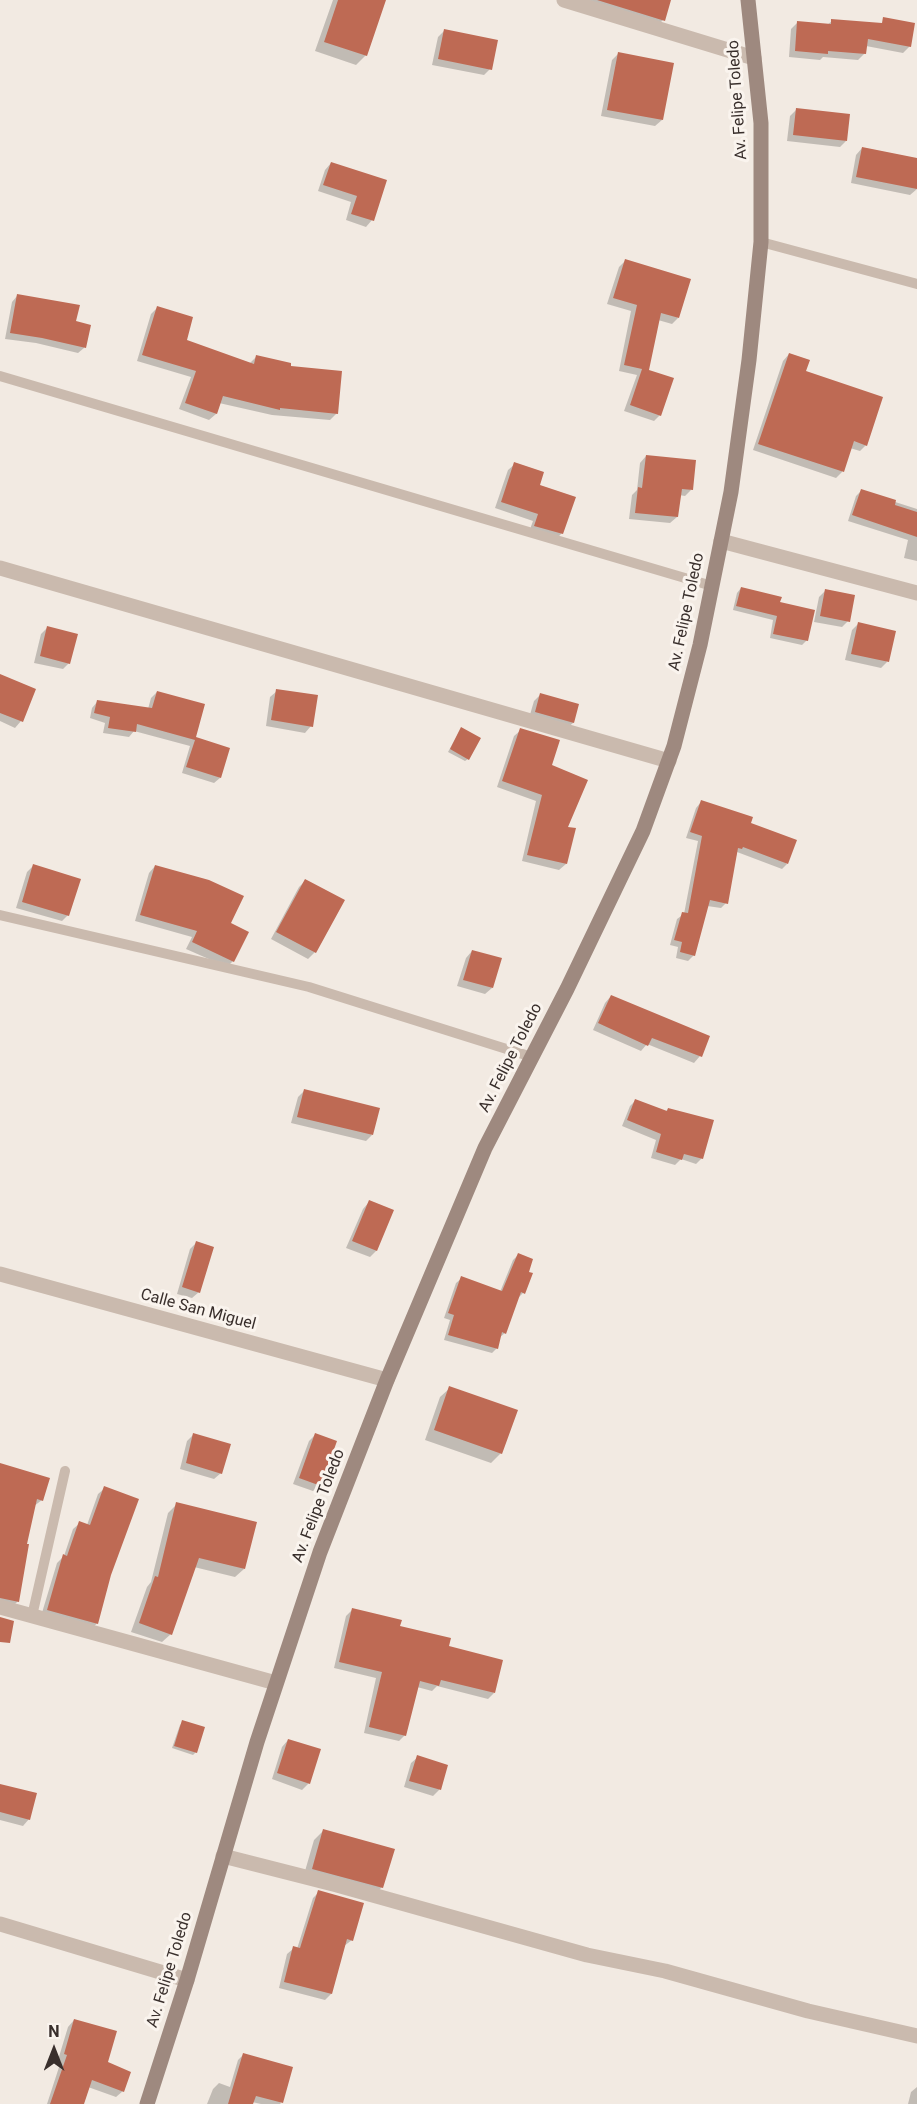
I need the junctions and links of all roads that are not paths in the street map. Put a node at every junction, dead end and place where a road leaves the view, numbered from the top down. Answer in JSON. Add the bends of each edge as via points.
{"nodes":[{"id":1,"x":564,"y":0,"type":"edge"},
{"id":2,"x":748,"y":0,"type":"edge"},
{"id":3,"x":754,"y":58,"type":"junction"},
{"id":4,"x":761,"y":242,"type":"junction"},
{"id":5,"x":917,"y":284,"type":"edge"},
{"id":6,"x":0,"y":376,"type":"edge"},
{"id":7,"x":721,"y":541,"type":"junction"},
{"id":8,"x":0,"y":568,"type":"edge"},
{"id":9,"x":712,"y":586,"type":"junction"},
{"id":10,"x":917,"y":593,"type":"edge"},
{"id":11,"x":669,"y":761,"type":"junction"},
{"id":12,"x":0,"y":915,"type":"edge"},
{"id":13,"x":531,"y":1057,"type":"junction"},
{"id":14,"x":0,"y":1274,"type":"edge"},
{"id":15,"x":387,"y":1380,"type":"junction"},
{"id":16,"x":65,"y":1471,"type":"dead end"},
{"id":17,"x":0,"y":1607,"type":"edge"},
{"id":18,"x":32,"y":1616,"type":"junction"},
{"id":19,"x":276,"y":1683,"type":"junction"},
{"id":20,"x":223,"y":1856,"type":"junction"},
{"id":21,"x":0,"y":1923,"type":"edge"},
{"id":22,"x":187,"y":1980,"type":"junction"},
{"id":23,"x":917,"y":2036,"type":"edge"},
{"id":24,"x":147,"y":2104,"type":"edge"}],
"edges":[{"from":1,"to":3,"type":"street"},
{"from":2,"to":3,"type":"main road","name":"Av. Felipe Toledo"},
{"from":3,"to":4,"type":"main road","name":"Av. Felipe Toledo","via":[[761,123]]},
{"from":4,"to":5,"type":"lane"},
{"from":4,"to":7,"type":"main road","name":"Av. Felipe Toledo","via":[[749,360]]},
{"from":6,"to":9,"type":"lane"},
{"from":7,"to":9,"type":"main road","name":"Av. Felipe Toledo"},
{"from":7,"to":10,"type":"street"},
{"from":8,"to":11,"type":"street"},
{"from":9,"to":11,"type":"main road","name":"Av. Felipe Toledo"},
{"from":11,"to":13,"type":"main road","name":"Av. Felipe Toledo","via":[[643,831]]},
{"from":12,"to":13,"type":"lane","via":[[309,987]]},
{"from":13,"to":15,"type":"main road","name":"Av. Felipe Toledo","via":[[485,1148]]},
{"from":14,"to":15,"type":"street","name":"Calle San Miguel"},
{"from":15,"to":19,"type":"main road","name":"Av. Felipe Toledo","via":[[320,1552]]},
{"from":16,"to":18,"type":"lane"},
{"from":17,"to":18,"type":"street"},
{"from":18,"to":19,"type":"street"},
{"from":19,"to":20,"type":"main road","name":"Av. Felipe Toledo"},
{"from":20,"to":22,"type":"main road","name":"Av. Felipe Toledo"},
{"from":20,"to":23,"type":"street","via":[[587,1955],[665,1971],[808,2011]]},
{"from":21,"to":22,"type":"street"},
{"from":22,"to":24,"type":"main road","name":"Av. Felipe Toledo"}]}
